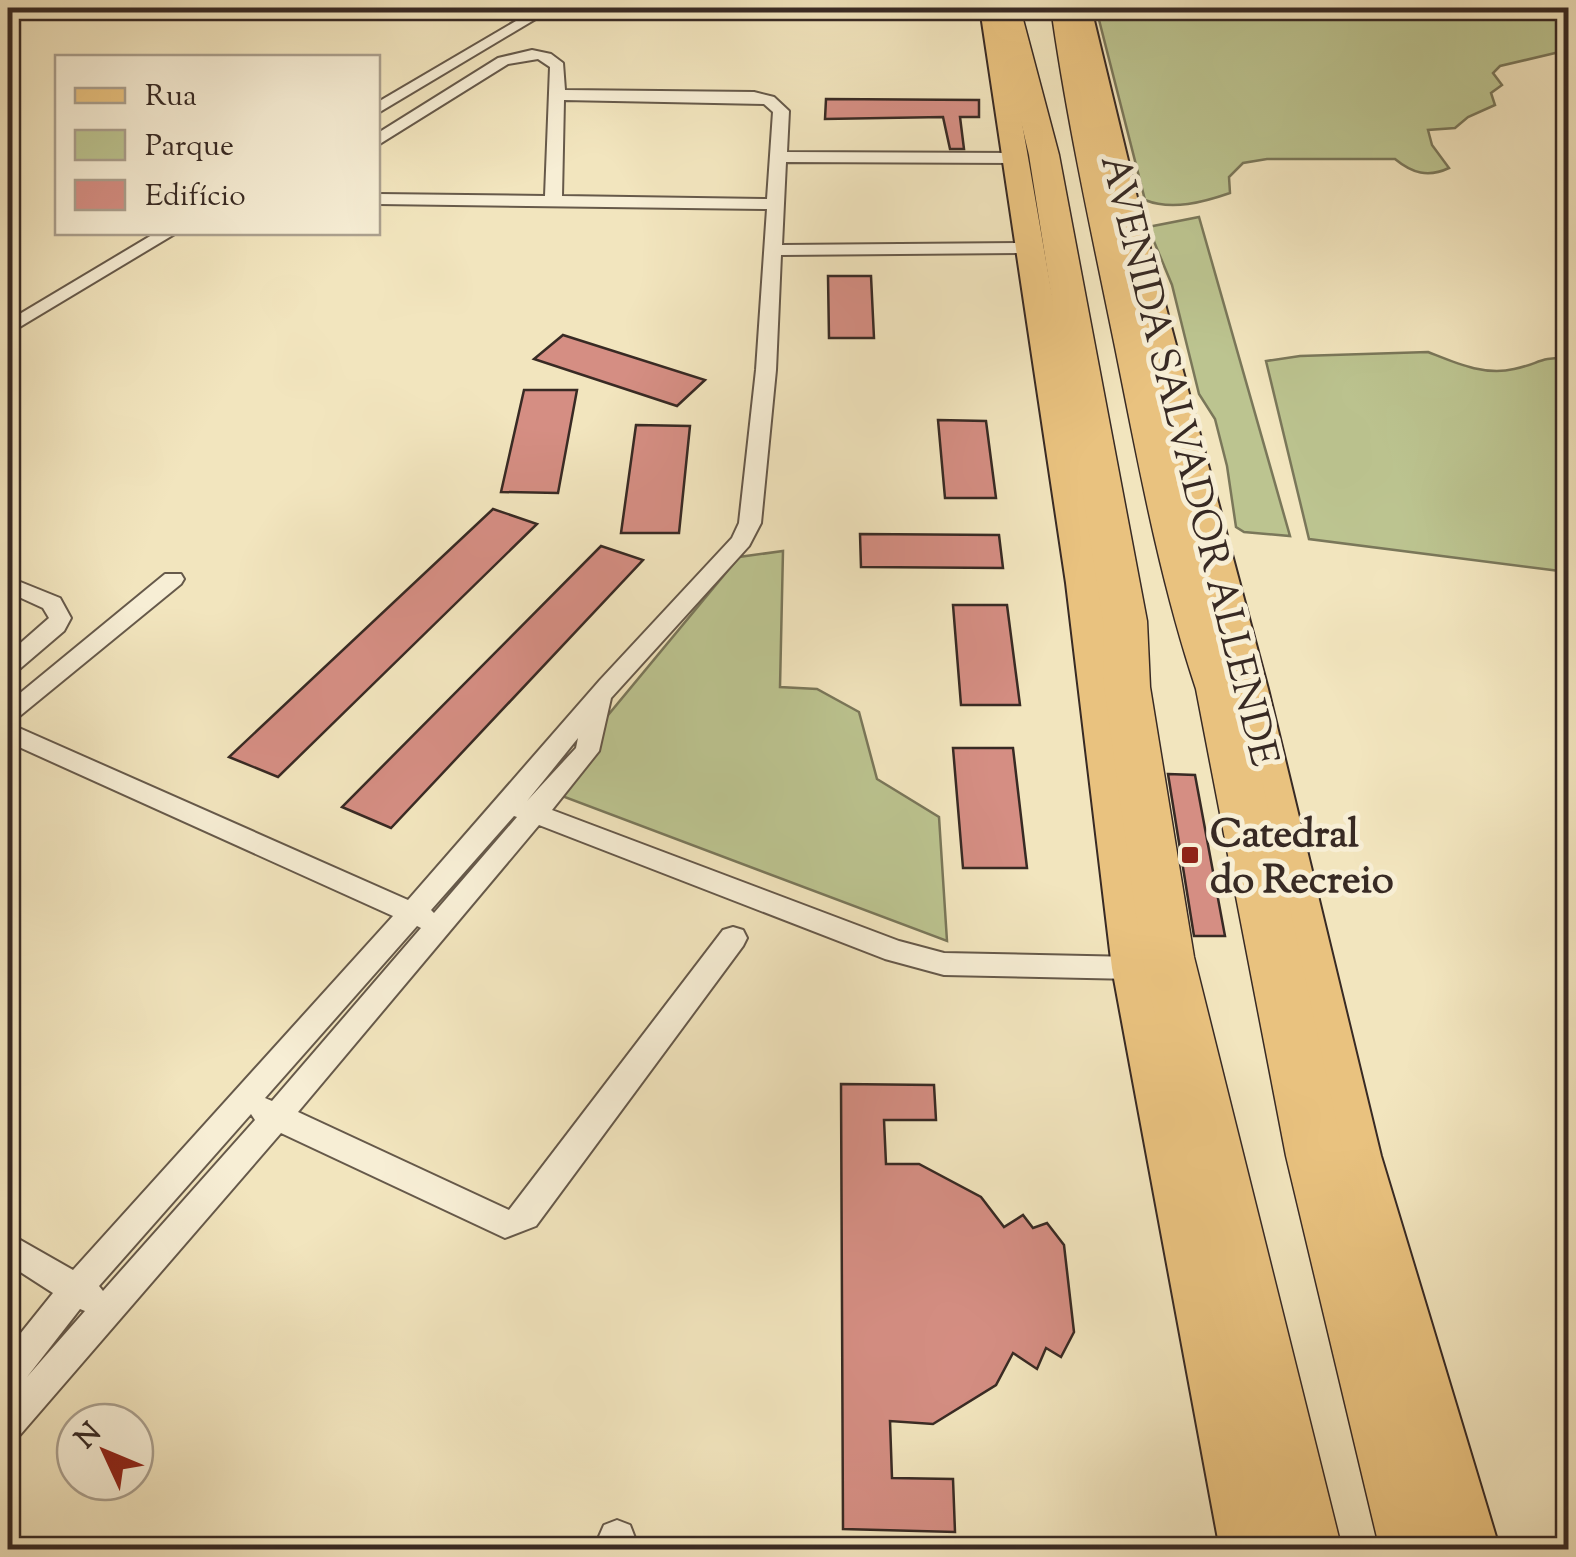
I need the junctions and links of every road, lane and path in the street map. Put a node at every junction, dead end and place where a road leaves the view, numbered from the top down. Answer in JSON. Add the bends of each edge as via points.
{"nodes":[{"id":1,"x":547,"y":8,"type":"edge"},
{"id":2,"x":991,"y":8,"type":"edge"},
{"id":3,"x":1008,"y":8,"type":"edge"},
{"id":4,"x":1064,"y":8,"type":"edge"},
{"id":5,"x":1080,"y":8,"type":"edge"},
{"id":6,"x":1009,"y":60,"type":"junction"},
{"id":7,"x":1084,"y":68,"type":"junction"},
{"id":8,"x":557,"y":95,"type":"junction"},
{"id":9,"x":380,"y":107,"type":"edge"},
{"id":10,"x":380,"y":139,"type":"edge"},
{"id":11,"x":778,"y":157,"type":"junction"},
{"id":12,"x":1029,"y":157,"type":"junction"},
{"id":13,"x":380,"y":199,"type":"edge"},
{"id":14,"x":554,"y":201,"type":"junction"},
{"id":15,"x":776,"y":204,"type":"junction"},
{"id":16,"x":165,"y":235,"type":"edge"},
{"id":17,"x":1030,"y":248,"type":"junction"},
{"id":18,"x":773,"y":250,"type":"junction"},
{"id":19,"x":1038,"y":296,"type":"junction"},
{"id":20,"x":8,"y":329,"type":"edge"},
{"id":21,"x":1158,"y":337,"type":"junction"},
{"id":22,"x":1164,"y":492,"type":"junction"},
{"id":23,"x":173,"y":579,"type":"dead end"},
{"id":24,"x":1084,"y":583,"type":"junction"},
{"id":25,"x":8,"y":584,"type":"edge"},
{"id":26,"x":1212,"y":614,"type":"junction"},
{"id":27,"x":1125,"y":621,"type":"junction"},
{"id":28,"x":11,"y":664,"type":"edge"},
{"id":29,"x":54,"y":678,"type":"junction"},
{"id":30,"x":8,"y":716,"type":"edge"},
{"id":31,"x":8,"y":732,"type":"edge"},
{"id":32,"x":522,"y":809,"type":"junction"},
{"id":33,"x":424,"y":919,"type":"junction"},
{"id":34,"x":734,"y":938,"type":"dead end"},
{"id":35,"x":1134,"y":968,"type":"junction"},
{"id":36,"x":245,"y":1100,"type":"junction"},
{"id":37,"x":276,"y":1118,"type":"junction"},
{"id":38,"x":8,"y":1247,"type":"edge"},
{"id":39,"x":76,"y":1289,"type":"junction"},
{"id":40,"x":107,"y":1308,"type":"junction"},
{"id":41,"x":8,"y":1374,"type":"edge"},
{"id":42,"x":8,"y":1423,"type":"edge"},
{"id":43,"x":1249,"y":1550,"type":"edge"},
{"id":44,"x":1308,"y":1550,"type":"edge"},
{"id":45,"x":1414,"y":1550,"type":"edge"},
{"id":46,"x":1471,"y":1550,"type":"edge"}],
"edges":[{"from":1,"to":9,"type":"street"},
{"from":2,"to":6,"type":"main road","name":"AVENIDA SALVADOR ALLENDE"},
{"from":3,"to":6,"type":"highway","name":"AVENIDA SALVADOR ALLENDE"},
{"from":4,"to":7,"type":"highway","name":"AVENIDA SALVADOR ALLENDE"},
{"from":5,"to":7,"type":"main road","name":"AVENIDA SALVADOR ALLENDE"},
{"from":6,"to":7,"type":"highway","via":[[1048,56]]},
{"from":6,"to":12,"type":"highway","name":"AVENIDA SALVADOR ALLENDE"},
{"from":7,"to":21,"type":"main road","name":"AVENIDA SALVADOR ALLENDE"},
{"from":7,"to":22,"type":"highway","name":"AVENIDA SALVADOR ALLENDE"},
{"from":8,"to":10,"type":"street","via":[[554,60],[516,56]]},
{"from":8,"to":11,"type":"street","via":[[761,98],[782,111]]},
{"from":8,"to":14,"type":"street"},
{"from":11,"to":12,"type":"street"},
{"from":11,"to":15,"type":"street"},
{"from":12,"to":17,"type":"main road","name":"AVENIDA SALVADOR ALLENDE"},
{"from":12,"to":19,"type":"highway","via":[[1039,164],[1044,280]]},
{"from":12,"to":27,"type":"highway","name":"AVENIDA SALVADOR ALLENDE"},
{"from":13,"to":14,"type":"street"},
{"from":14,"to":15,"type":"street"},
{"from":15,"to":18,"type":"street"},
{"from":16,"to":20,"type":"street"},
{"from":17,"to":18,"type":"street"},
{"from":17,"to":19,"type":"main road","name":"AVENIDA SALVADOR ALLENDE"},
{"from":18,"to":32,"type":"street","via":[[747,532],[608,686],[587,751]]},
{"from":19,"to":24,"type":"main road","name":"AVENIDA SALVADOR ALLENDE"},
{"from":21,"to":22,"type":"highway","via":[[1150,356],[1169,474]]},
{"from":21,"to":26,"type":"main road","name":"AVENIDA SALVADOR ALLENDE"},
{"from":22,"to":26,"type":"highway","name":"AVENIDA SALVADOR ALLENDE"},
{"from":23,"to":29,"type":"street"},
{"from":24,"to":27,"type":"highway"},
{"from":24,"to":35,"type":"main road","name":"AVENIDA SALVADOR ALLENDE"},
{"from":25,"to":28,"type":"street","via":[[52,603],[60,618]]},
{"from":26,"to":27,"type":"highway","via":[[1164,632]]},
{"from":26,"to":45,"type":"highway","name":"AVENIDA SALVADOR ALLENDE","via":[[1219,689],[1316,1156]]},
{"from":26,"to":46,"type":"main road","name":"AVENIDA SALVADOR ALLENDE"},
{"from":27,"to":44,"type":"highway","name":"AVENIDA SALVADOR ALLENDE","via":[[1127,687],[1168,957]]},
{"from":28,"to":29,"type":"street"},
{"from":29,"to":30,"type":"street"},
{"from":31,"to":33,"type":"street"},
{"from":32,"to":33,"type":"street"},
{"from":32,"to":35,"type":"street","via":[[944,964]]},
{"from":33,"to":36,"type":"street"},
{"from":33,"to":37,"type":"street"},
{"from":34,"to":37,"type":"street","via":[[515,1223]]},
{"from":35,"to":43,"type":"main road","name":"AVENIDA SALVADOR ALLENDE"},
{"from":36,"to":37,"type":"street"},
{"from":36,"to":39,"type":"street"},
{"from":37,"to":40,"type":"street"},
{"from":38,"to":39,"type":"street"},
{"from":39,"to":40,"type":"street"},
{"from":39,"to":41,"type":"street"},
{"from":40,"to":42,"type":"street"}]}
